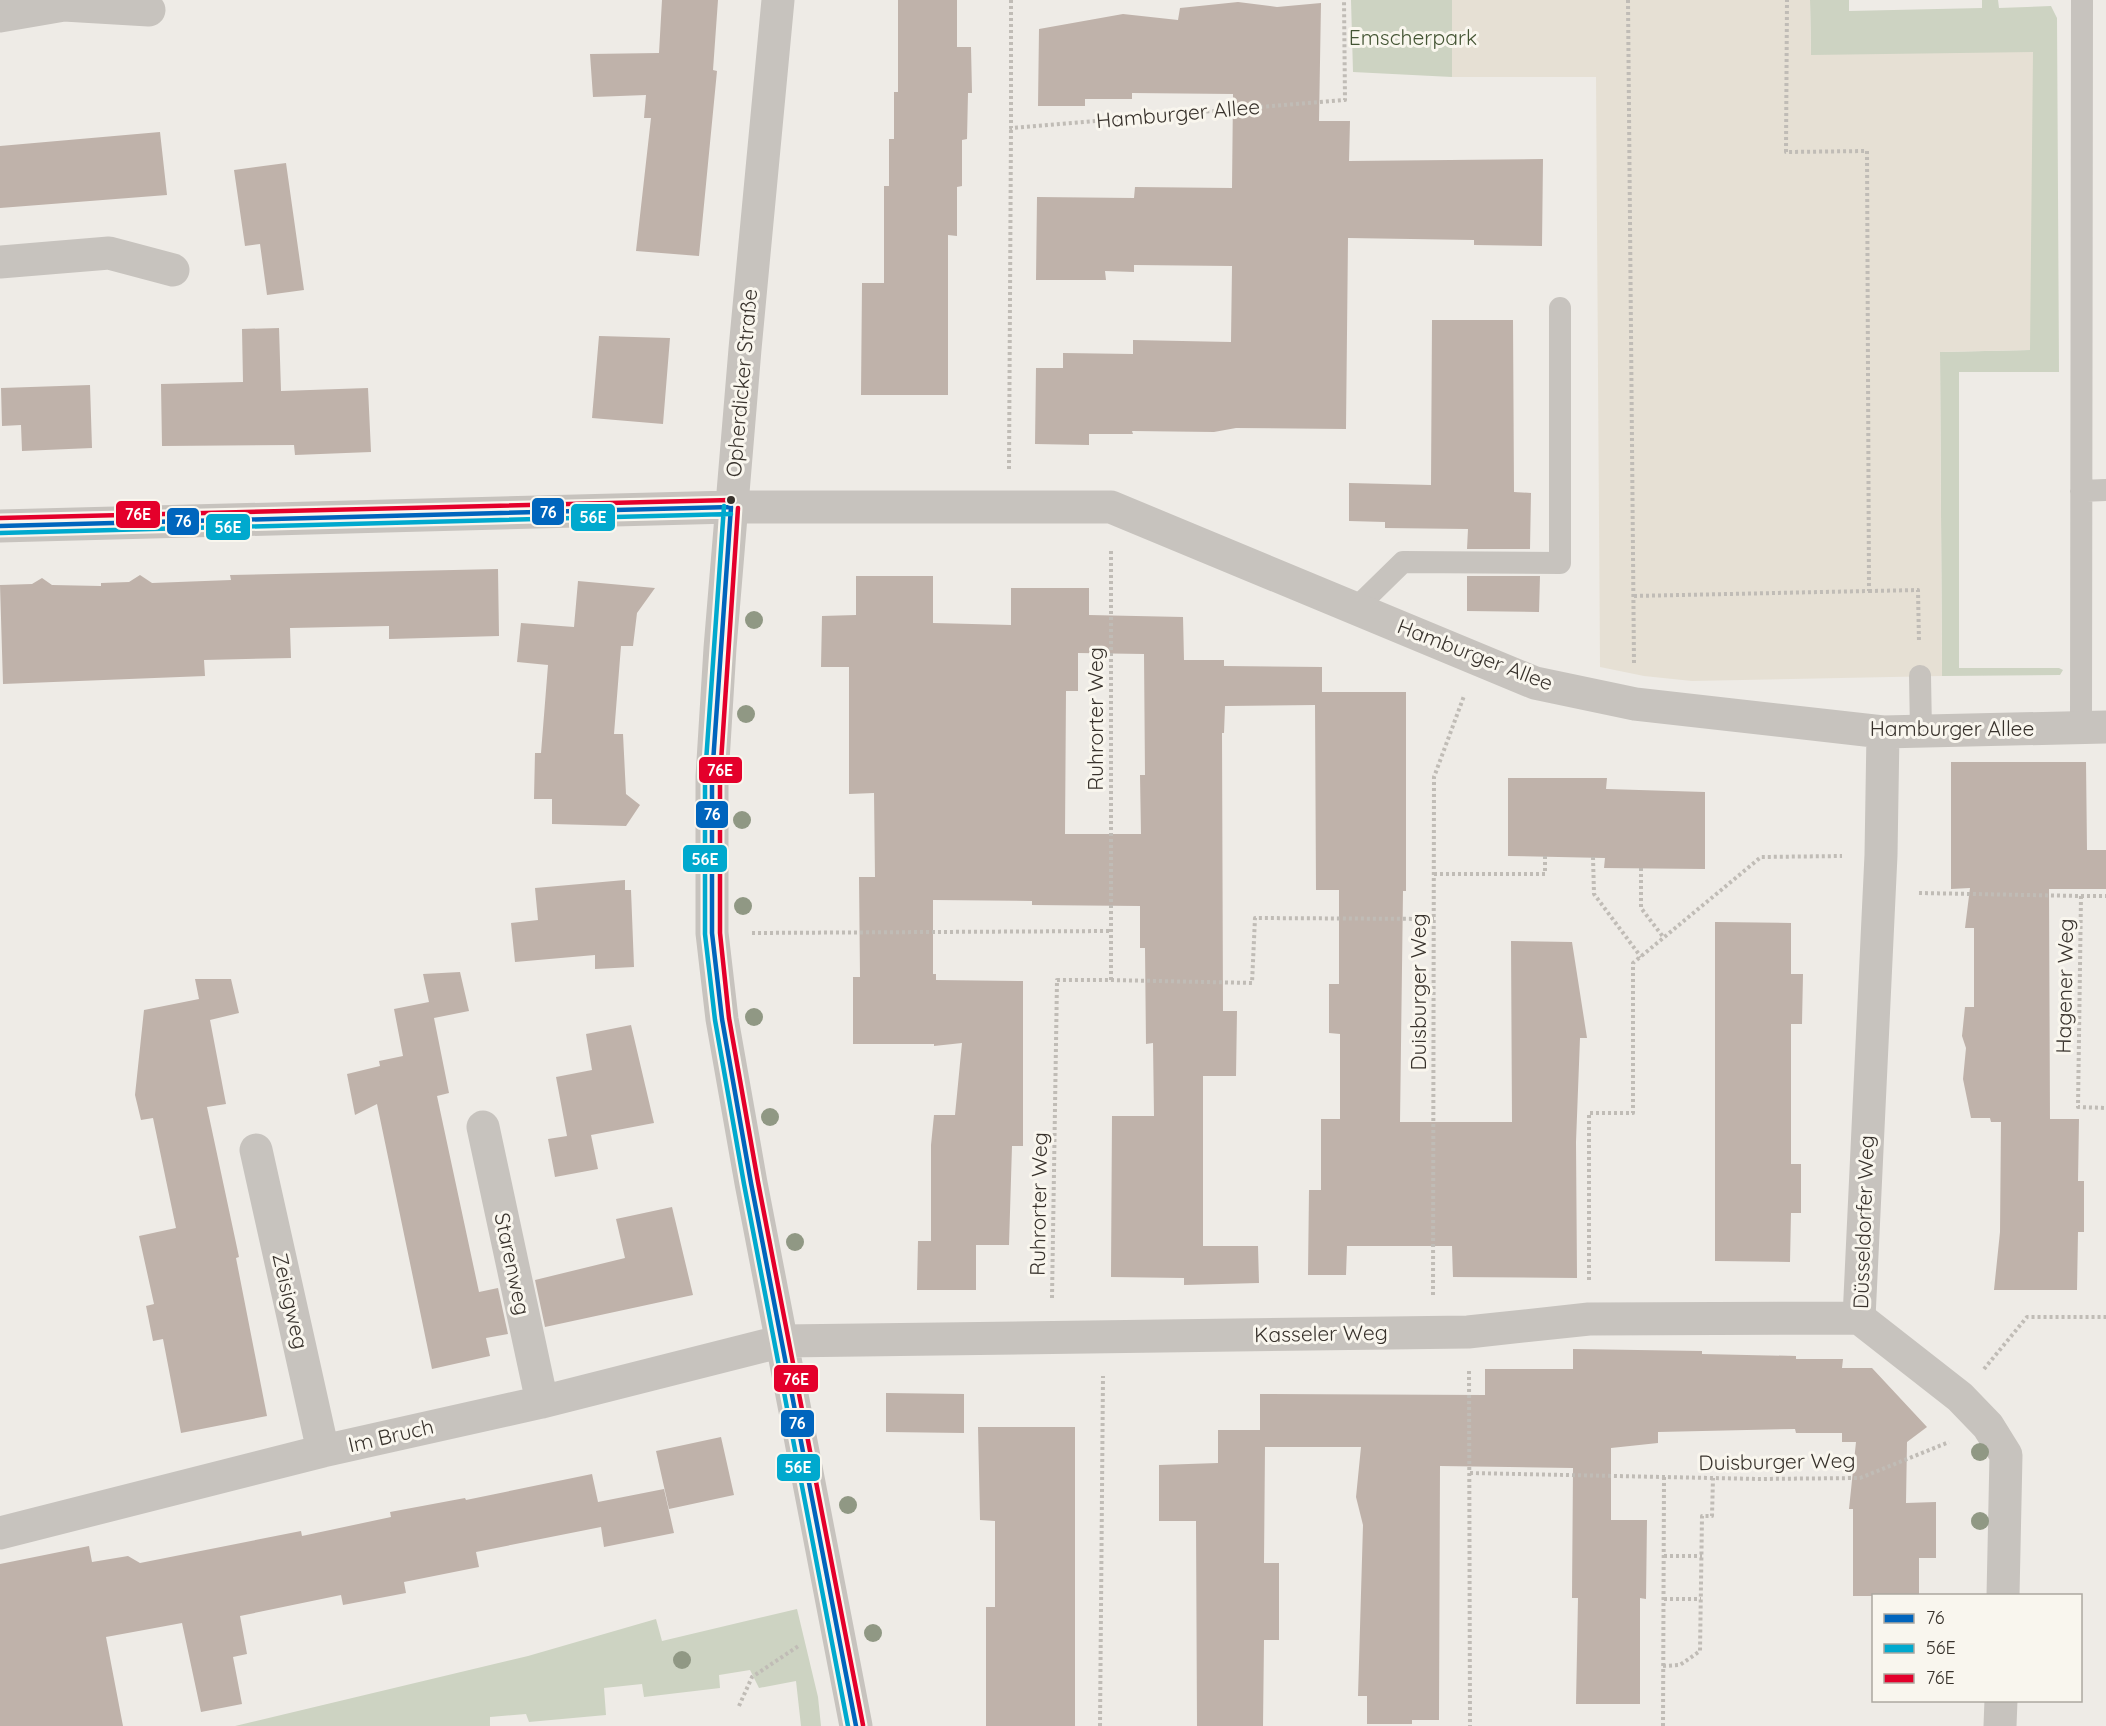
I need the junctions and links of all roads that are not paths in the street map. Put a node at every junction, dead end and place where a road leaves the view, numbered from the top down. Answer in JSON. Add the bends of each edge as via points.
{"nodes":[{"id":1,"x":778,"y":0,"type":"edge"},
{"id":2,"x":2082,"y":0,"type":"edge"},
{"id":3,"x":149,"y":10,"type":"dead end"},
{"id":4,"x":0,"y":16,"type":"edge"},
{"id":5,"x":0,"y":262,"type":"edge"},
{"id":6,"x":173,"y":270,"type":"dead end"},
{"id":7,"x":1560,"y":308,"type":"dead end"},
{"id":8,"x":2106,"y":490,"type":"edge"},
{"id":9,"x":2081,"y":491,"type":"junction"},
{"id":10,"x":731,"y":507,"type":"junction"},
{"id":11,"x":0,"y":526,"type":"edge"},
{"id":12,"x":1356,"y":609,"type":"junction"},
{"id":13,"x":1920,"y":676,"type":"road end"},
{"id":14,"x":2093,"y":727,"type":"edge"},
{"id":15,"x":1921,"y":731,"type":"junction"},
{"id":16,"x":1883,"y":732,"type":"junction"},
{"id":17,"x":483,"y":1127,"type":"dead end"},
{"id":18,"x":256,"y":1150,"type":"dead end"},
{"id":19,"x":1859,"y":1318,"type":"junction"},
{"id":20,"x":783,"y":1341,"type":"junction"},
{"id":21,"x":542,"y":1402,"type":"junction"},
{"id":22,"x":323,"y":1451,"type":"junction"},
{"id":23,"x":0,"y":1533,"type":"edge"},
{"id":24,"x":2003,"y":1594,"type":"edge"},
{"id":25,"x":2001,"y":1702,"type":"edge"},
{"id":26,"x":856,"y":1726,"type":"edge"},
{"id":27,"x":2000,"y":1726,"type":"edge"}],
"edges":[{"from":1,"to":10,"type":"street","name":"Opherdicker Straße"},
{"from":2,"to":9,"type":"lane"},
{"from":3,"to":4,"type":"street","via":[[64,5]]},
{"from":5,"to":6,"type":"street","via":[[109,253]]},
{"from":7,"to":12,"type":"lane","via":[[1560,563],[1403,562]]},
{"from":8,"to":9,"type":"lane"},
{"from":9,"to":14,"type":"lane"},
{"from":10,"to":11,"type":"street","name":"Hamburger Allee"},
{"from":10,"to":12,"type":"street","name":"Hamburger Allee","via":[[1111,507]]},
{"from":10,"to":20,"type":"street","name":"Opherdicker Straße","via":[[712,777],[712,933],[722,1019]]},
{"from":12,"to":16,"type":"street","name":"Hamburger Allee","via":[[1535,683],[1635,704]]},
{"from":13,"to":15,"type":"lane"},
{"from":14,"to":15,"type":"street","name":"Hamburger Allee"},
{"from":15,"to":16,"type":"street","name":"Hamburger Allee"},
{"from":16,"to":19,"type":"street","name":"Düsseldorfer Weg","via":[[1881,855]]},
{"from":17,"to":21,"type":"street","name":"Starenweg"},
{"from":18,"to":22,"type":"street","name":"Zeisigweg"},
{"from":19,"to":20,"type":"street","name":"Kasseler Weg","via":[[1589,1319],[1468,1332]]},
{"from":19,"to":24,"type":"street","name":"Düsseldorfer Weg","via":[[1960,1397],[1988,1426],[2006,1455]]},
{"from":20,"to":21,"type":"street","name":"Im Bruch"},
{"from":20,"to":26,"type":"street","name":"Opherdicker Straße"},
{"from":21,"to":22,"type":"street","name":"Im Bruch"},
{"from":22,"to":23,"type":"street","name":"Im Bruch"},
{"from":25,"to":27,"type":"street"}]}
